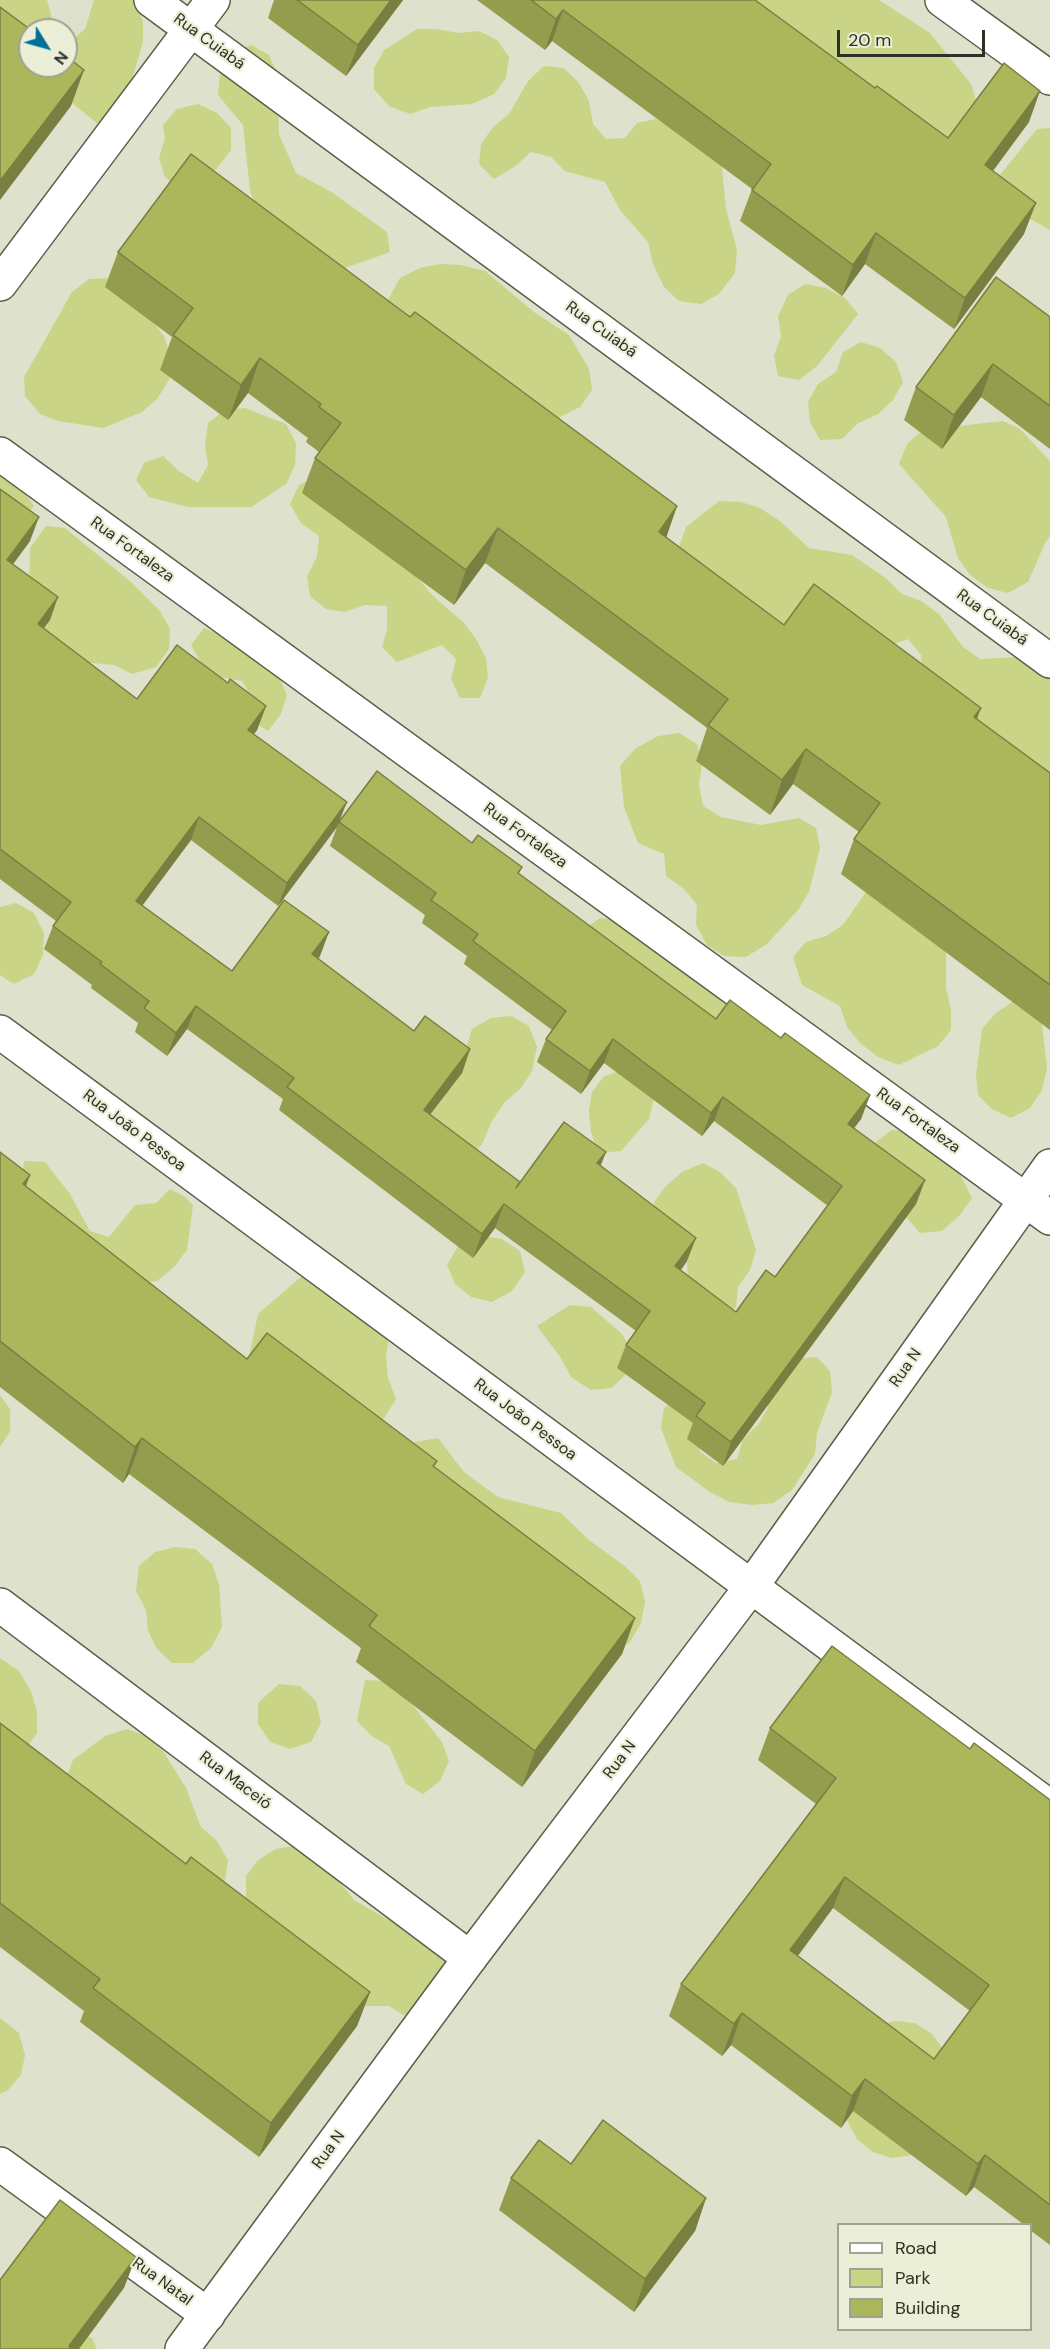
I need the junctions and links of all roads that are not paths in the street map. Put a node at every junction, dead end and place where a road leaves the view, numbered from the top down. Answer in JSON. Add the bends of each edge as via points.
{"nodes":[{"id":1,"x":151,"y":0,"type":"edge"},
{"id":2,"x":213,"y":0,"type":"edge"},
{"id":3,"x":942,"y":0,"type":"edge"},
{"id":4,"x":191,"y":29,"type":"junction"},
{"id":5,"x":1050,"y":78,"type":"edge"},
{"id":6,"x":0,"y":284,"type":"edge"},
{"id":7,"x":0,"y":454,"type":"edge"},
{"id":8,"x":1050,"y":661,"type":"edge"},
{"id":9,"x":0,"y":1032,"type":"edge"},
{"id":10,"x":1050,"y":1166,"type":"edge"},
{"id":11,"x":1038,"y":1209,"type":"edge"},
{"id":12,"x":750,"y":1587,"type":"junction"},
{"id":13,"x":0,"y":1605,"type":"edge"},
{"id":14,"x":1050,"y":1807,"type":"edge"},
{"id":15,"x":470,"y":1958,"type":"junction"},
{"id":16,"x":0,"y":2164,"type":"edge"},
{"id":17,"x":208,"y":2314,"type":"junction"},
{"id":18,"x":182,"y":2349,"type":"edge"}],
"edges":[{"from":1,"to":4,"type":"street","name":"Rua Cuiabá"},
{"from":2,"to":4,"type":"street"},
{"from":3,"to":5,"type":"street"},
{"from":4,"to":6,"type":"street"},
{"from":4,"to":8,"type":"street","name":"Rua Cuiabá"},
{"from":7,"to":11,"type":"street","name":"Rua Fortaleza"},
{"from":9,"to":12,"type":"street","name":"Rua João Pessoa"},
{"from":10,"to":11,"type":"street","name":"Rua N"},
{"from":11,"to":12,"type":"street","name":"Rua N"},
{"from":12,"to":14,"type":"street","name":"Rua João Pessoa"},
{"from":12,"to":15,"type":"street","name":"Rua N"},
{"from":13,"to":15,"type":"street","name":"Rua Maceió"},
{"from":15,"to":17,"type":"street","name":"Rua N"},
{"from":16,"to":17,"type":"street","name":"Rua Natal"},
{"from":17,"to":18,"type":"street","name":"Rua N"}]}
